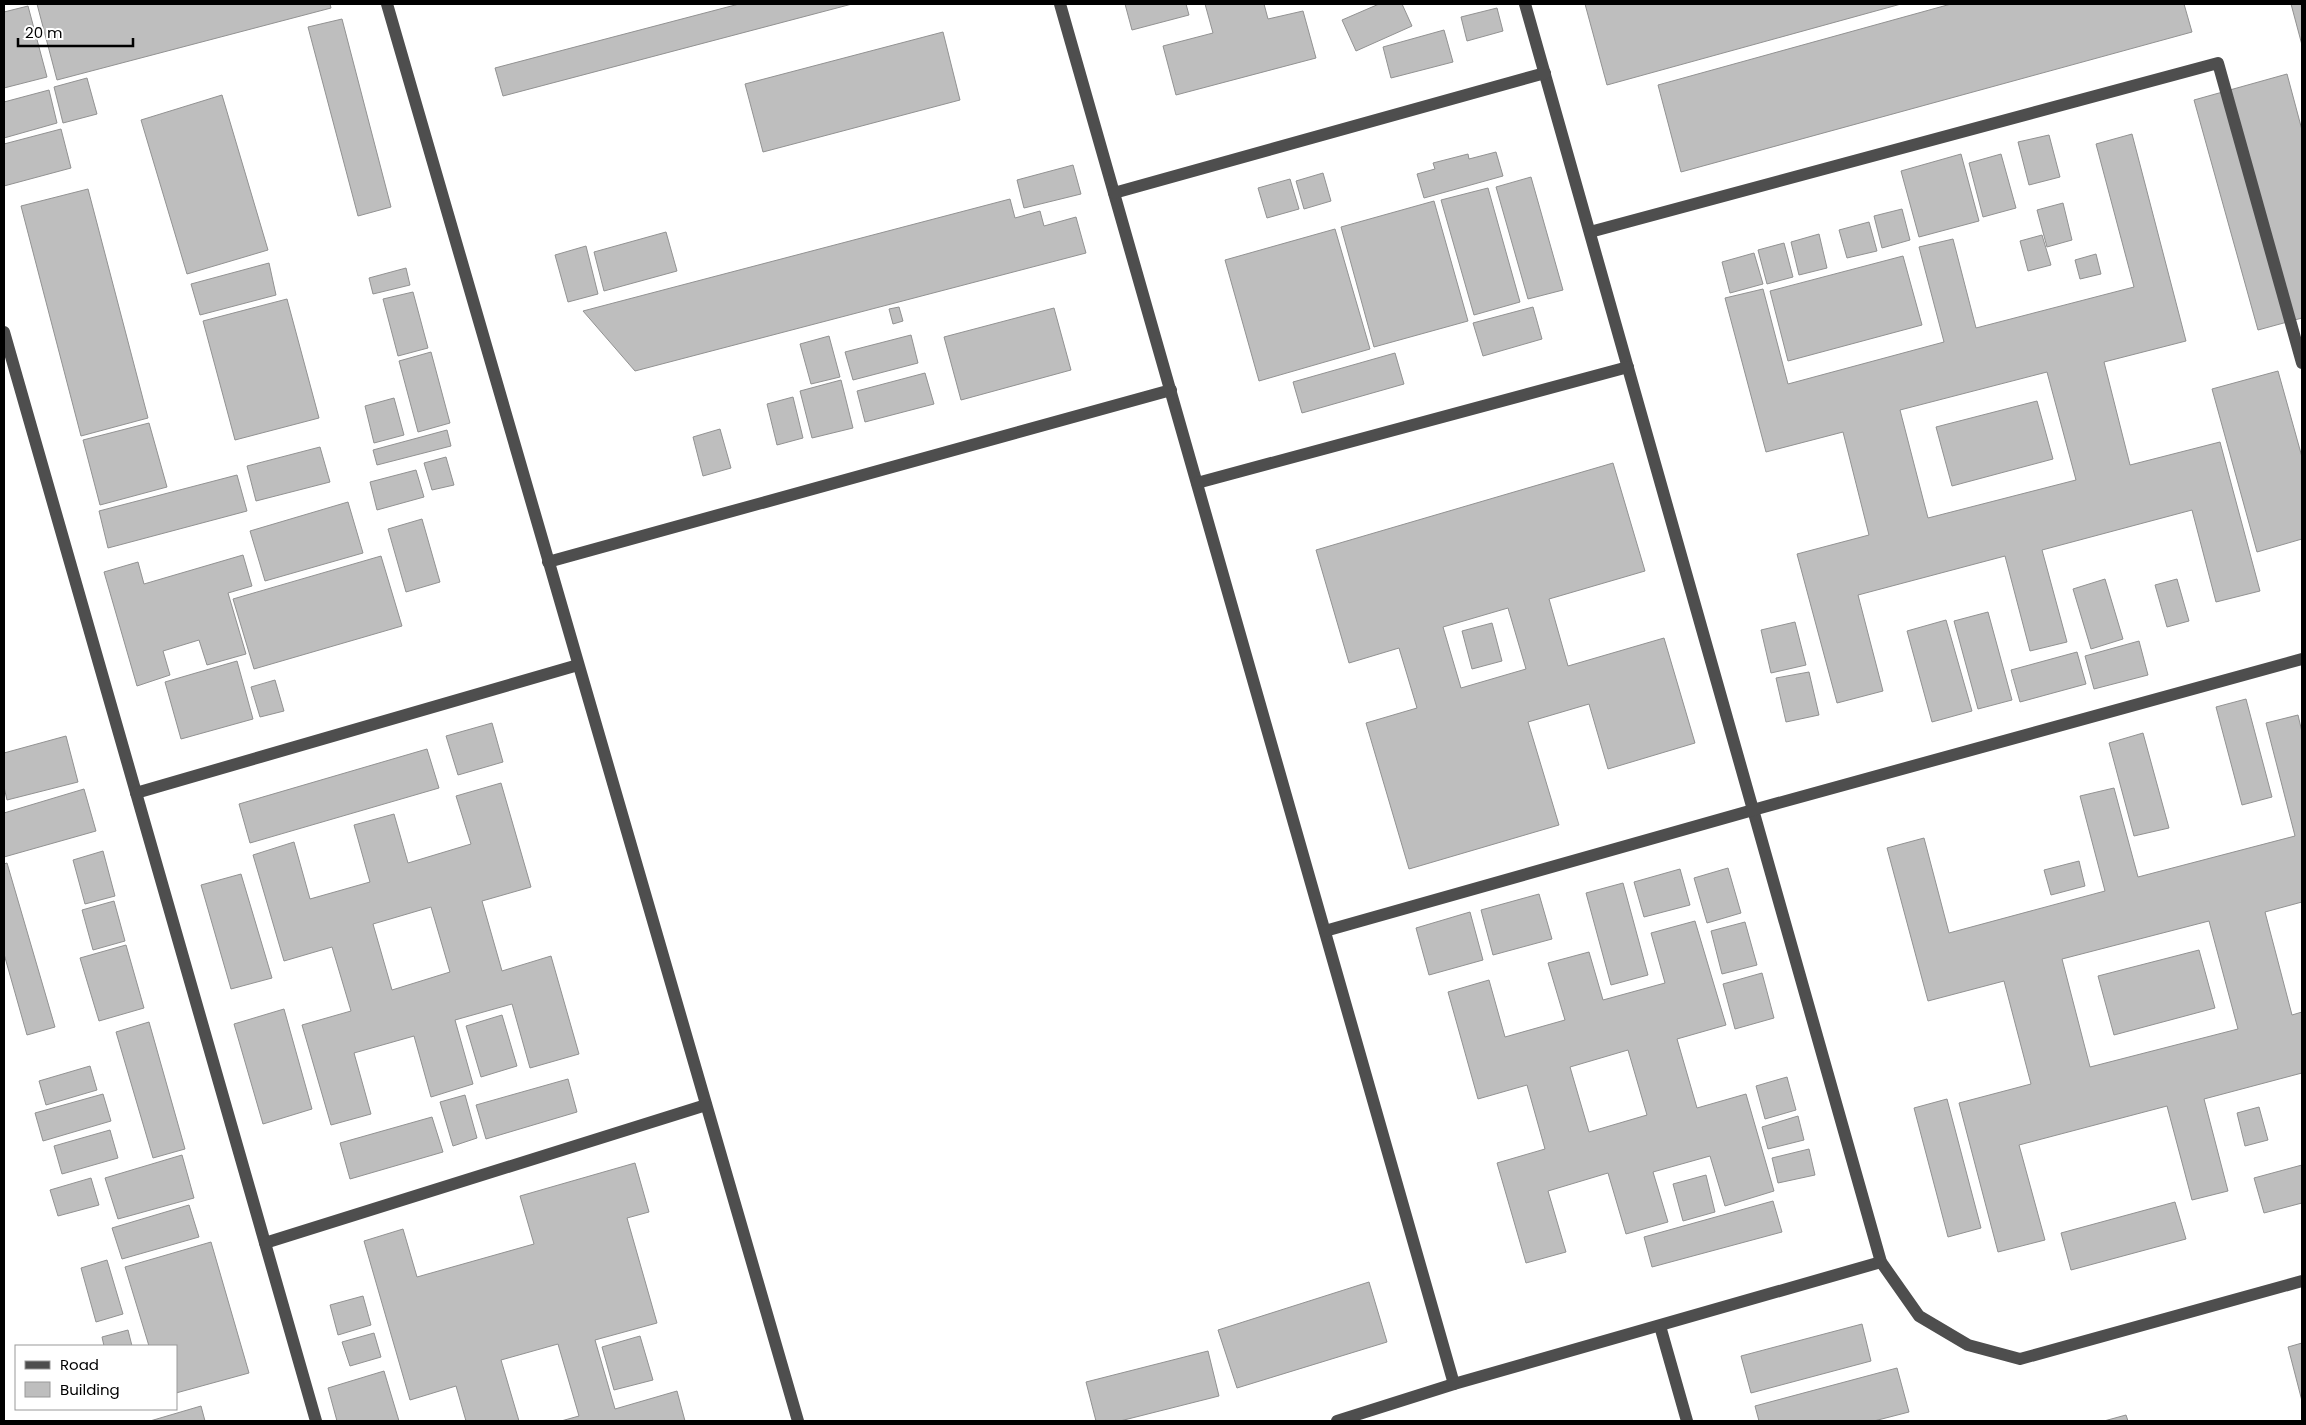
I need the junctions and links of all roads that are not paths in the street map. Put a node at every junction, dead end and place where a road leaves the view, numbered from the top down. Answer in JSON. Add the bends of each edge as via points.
{"nodes":[{"id":1,"x":386,"y":4,"type":"edge"},
{"id":2,"x":1060,"y":4,"type":"edge"},
{"id":3,"x":1525,"y":4,"type":"edge"},
{"id":4,"x":1545,"y":74,"type":"junction"},
{"id":5,"x":1114,"y":193,"type":"junction"},
{"id":6,"x":1590,"y":232,"type":"junction"},
{"id":7,"x":4,"y":332,"type":"edge"},
{"id":8,"x":2302,"y":363,"type":"edge"},
{"id":9,"x":1628,"y":367,"type":"junction"},
{"id":10,"x":1171,"y":390,"type":"junction"},
{"id":11,"x":1197,"y":483,"type":"junction"},
{"id":12,"x":548,"y":562,"type":"junction"},
{"id":13,"x":2302,"y":659,"type":"edge"},
{"id":14,"x":578,"y":665,"type":"junction"},
{"id":15,"x":136,"y":793,"type":"junction"},
{"id":16,"x":1753,"y":810,"type":"junction"},
{"id":17,"x":1325,"y":932,"type":"junction"},
{"id":18,"x":706,"y":1104,"type":"junction"},
{"id":19,"x":265,"y":1243,"type":"junction"},
{"id":20,"x":1881,"y":1262,"type":"junction"},
{"id":21,"x":2302,"y":1281,"type":"edge"},
{"id":22,"x":1660,"y":1326,"type":"junction"},
{"id":23,"x":1454,"y":1384,"type":"junction"},
{"id":24,"x":316,"y":1421,"type":"edge"},
{"id":25,"x":798,"y":1421,"type":"edge"},
{"id":26,"x":1337,"y":1421,"type":"edge"},
{"id":27,"x":1687,"y":1421,"type":"edge"}],
"edges":[{"from":1,"to":12,"type":"lane"},
{"from":2,"to":5,"type":"lane"},
{"from":3,"to":4,"type":"lane"},
{"from":4,"to":5,"type":"lane"},
{"from":4,"to":6,"type":"lane"},
{"from":5,"to":10,"type":"lane"},
{"from":6,"to":8,"type":"lane","via":[[2218,64]]},
{"from":6,"to":9,"type":"lane"},
{"from":7,"to":15,"type":"lane"},
{"from":9,"to":11,"type":"lane"},
{"from":9,"to":16,"type":"lane"},
{"from":10,"to":11,"type":"lane"},
{"from":10,"to":12,"type":"lane"},
{"from":11,"to":17,"type":"lane"},
{"from":12,"to":14,"type":"lane"},
{"from":13,"to":16,"type":"lane"},
{"from":14,"to":15,"type":"lane"},
{"from":14,"to":18,"type":"lane"},
{"from":15,"to":19,"type":"lane"},
{"from":16,"to":17,"type":"lane"},
{"from":16,"to":20,"type":"lane"},
{"from":17,"to":23,"type":"lane"},
{"from":18,"to":19,"type":"lane"},
{"from":18,"to":25,"type":"lane"},
{"from":19,"to":24,"type":"lane"},
{"from":20,"to":21,"type":"lane","via":[[1919,1316],[1968,1345],[2020,1359]]},
{"from":20,"to":22,"type":"lane"},
{"from":22,"to":23,"type":"lane"},
{"from":22,"to":27,"type":"lane"},
{"from":23,"to":26,"type":"lane"}]}
